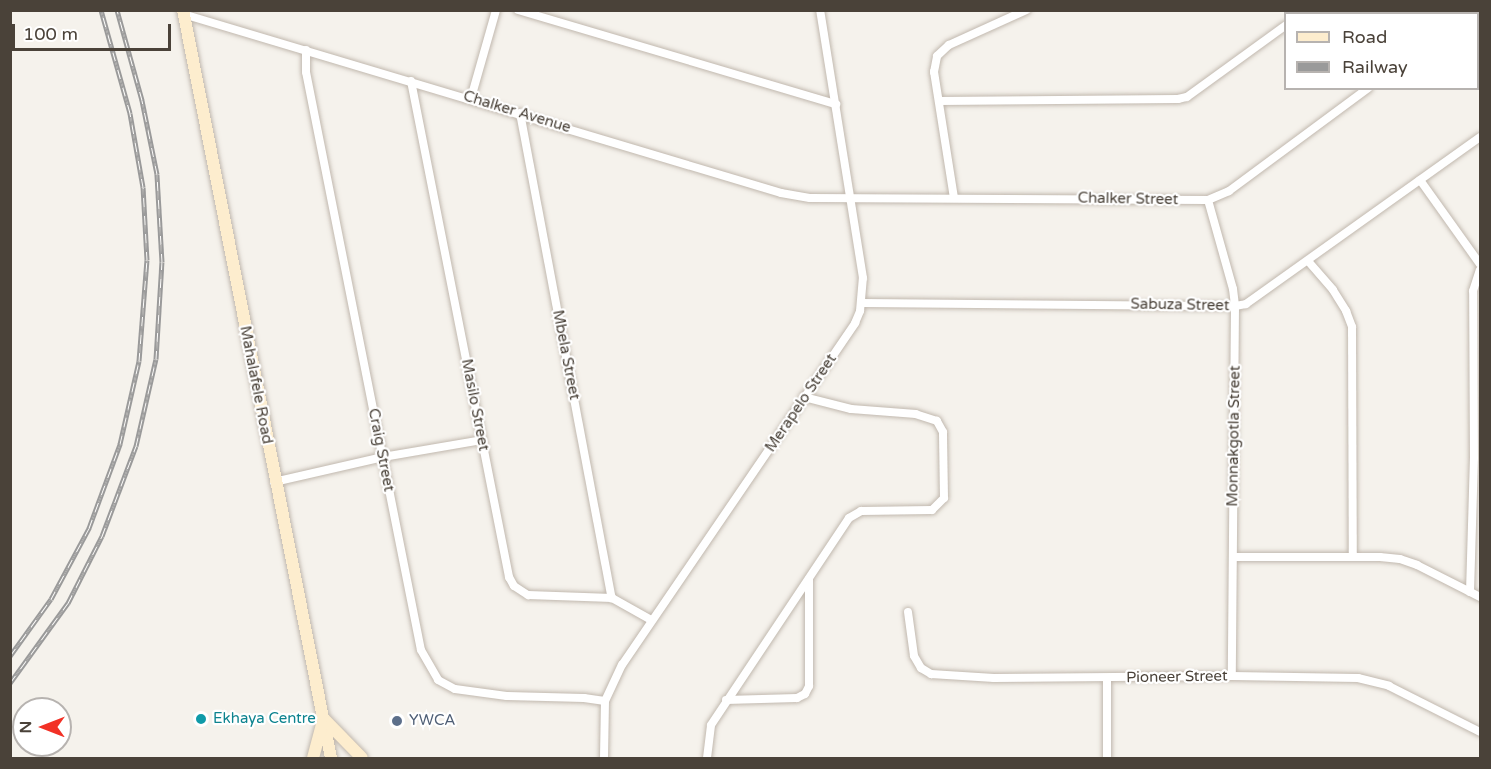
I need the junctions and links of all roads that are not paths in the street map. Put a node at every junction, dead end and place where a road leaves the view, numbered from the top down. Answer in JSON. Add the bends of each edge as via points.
{"nodes":[{"id":1,"x":496,"y":10,"type":"edge"},
{"id":2,"x":518,"y":10,"type":"edge"},
{"id":3,"x":820,"y":10,"type":"edge"},
{"id":4,"x":1026,"y":10,"type":"edge"},
{"id":5,"x":183,"y":12,"type":"edge"},
{"id":6,"x":1284,"y":26,"type":"edge"},
{"id":7,"x":306,"y":50,"type":"junction"},
{"id":8,"x":411,"y":81,"type":"junction"},
{"id":9,"x":1365,"y":90,"type":"edge"},
{"id":10,"x":471,"y":98,"type":"junction"},
{"id":11,"x":939,"y":101,"type":"junction"},
{"id":12,"x":836,"y":104,"type":"junction"},
{"id":13,"x":520,"y":113,"type":"junction"},
{"id":14,"x":1480,"y":137,"type":"edge"},
{"id":15,"x":1420,"y":180,"type":"junction"},
{"id":16,"x":954,"y":198,"type":"junction"},
{"id":17,"x":851,"y":199,"type":"junction"},
{"id":18,"x":1208,"y":200,"type":"junction"},
{"id":19,"x":1308,"y":261,"type":"junction"},
{"id":20,"x":1480,"y":264,"type":"edge"},
{"id":21,"x":1480,"y":270,"type":"edge"},
{"id":22,"x":862,"y":303,"type":"junction"},
{"id":23,"x":1235,"y":306,"type":"junction"},
{"id":24,"x":804,"y":397,"type":"junction"},
{"id":25,"x":482,"y":440,"type":"junction"},
{"id":26,"x":383,"y":457,"type":"junction"},
{"id":27,"x":1473,"y":458,"type":"junction"},
{"id":28,"x":1480,"y":468,"type":"edge"},
{"id":29,"x":274,"y":482,"type":"junction"},
{"id":30,"x":1233,"y":557,"type":"junction"},
{"id":31,"x":1353,"y":557,"type":"junction"},
{"id":32,"x":809,"y":579,"type":"junction"},
{"id":33,"x":1470,"y":592,"type":"junction"},
{"id":34,"x":1480,"y":597,"type":"edge"},
{"id":35,"x":612,"y":598,"type":"junction"},
{"id":36,"x":908,"y":612,"type":"dead end"},
{"id":37,"x":651,"y":620,"type":"junction"},
{"id":38,"x":1232,"y":676,"type":"junction"},
{"id":39,"x":1107,"y":678,"type":"junction"},
{"id":40,"x":726,"y":700,"type":"junction"},
{"id":41,"x":605,"y":701,"type":"junction"},
{"id":42,"x":324,"y":718,"type":"junction"},
{"id":43,"x":1480,"y":732,"type":"edge"},
{"id":44,"x":313,"y":759,"type":"edge"},
{"id":45,"x":331,"y":759,"type":"edge"},
{"id":46,"x":362,"y":759,"type":"edge"},
{"id":47,"x":604,"y":759,"type":"edge"},
{"id":48,"x":707,"y":759,"type":"edge"},
{"id":49,"x":1107,"y":759,"type":"edge"}],
"edges":[{"from":1,"to":10,"type":"street"},
{"from":2,"to":12,"type":"street"},
{"from":3,"to":12,"type":"street","name":"Merapelo Street"},
{"from":4,"to":11,"type":"street","via":[[942,50],[934,63]]},
{"from":5,"to":7,"type":"street","name":"Chalker Avenue"},
{"from":5,"to":29,"type":"main road","name":"Mahalafele Road"},
{"from":6,"to":11,"type":"street","via":[[1187,97],[1178,99]]},
{"from":7,"to":8,"type":"street","name":"Chalker Avenue"},
{"from":7,"to":26,"type":"street","name":"Craig Street","via":[[306,72]]},
{"from":8,"to":10,"type":"street","name":"Chalker Avenue"},
{"from":8,"to":25,"type":"street","name":"Masilo Street"},
{"from":9,"to":18,"type":"street","name":"Chalker Street","via":[[1229,191]]},
{"from":10,"to":13,"type":"street","name":"Chalker Avenue"},
{"from":11,"to":16,"type":"street"},
{"from":12,"to":17,"type":"street","name":"Merapelo Street"},
{"from":13,"to":17,"type":"street","name":"Chalker Avenue","via":[[781,193]]},
{"from":13,"to":35,"type":"street","name":"Mbela Street"},
{"from":14,"to":15,"type":"street","name":"Sabuza Street"},
{"from":15,"to":19,"type":"street","name":"Sabuza Street"},
{"from":15,"to":20,"type":"street"},
{"from":16,"to":17,"type":"street","name":"Chalker Street"},
{"from":16,"to":18,"type":"street","name":"Chalker Street"},
{"from":17,"to":22,"type":"street","name":"Merapelo Street","via":[[863,278]]},
{"from":18,"to":23,"type":"street","name":"Monnakgotla Street"},
{"from":19,"to":23,"type":"street","name":"Sabuza Street","via":[[1259,296]]},
{"from":19,"to":31,"type":"street","via":[[1337,297],[1352,327]]},
{"from":21,"to":27,"type":"street","via":[[1473,291]]},
{"from":22,"to":23,"type":"street","name":"Sabuza Street"},
{"from":22,"to":24,"type":"street","name":"Merapelo Street","via":[[855,323]]},
{"from":23,"to":30,"type":"street","name":"Monnakgotla Street"},
{"from":24,"to":32,"type":"street","via":[[851,409],[916,414],[937,421],[943,432],[946,489],[939,506],[932,510],[854,514]]},
{"from":24,"to":37,"type":"street","name":"Merapelo Street"},
{"from":25,"to":26,"type":"street"},
{"from":25,"to":35,"type":"street","name":"Masilo Street","via":[[514,586],[528,595]]},
{"from":26,"to":29,"type":"street"},
{"from":26,"to":41,"type":"street","name":"Craig Street","via":[[421,650],[438,680],[476,693]]},
{"from":27,"to":28,"type":"street"},
{"from":27,"to":33,"type":"street"},
{"from":29,"to":42,"type":"main road","name":"Mahalafele Road"},
{"from":30,"to":31,"type":"street"},
{"from":30,"to":38,"type":"street","name":"Monnakgotla Street"},
{"from":31,"to":33,"type":"street","via":[[1400,560]]},
{"from":32,"to":40,"type":"street"},
{"from":32,"to":40,"type":"street","via":[[809,686],[805,694],[797,698]]},
{"from":33,"to":34,"type":"street"},
{"from":35,"to":37,"type":"street","name":"Masilo Street"},
{"from":36,"to":39,"type":"street","name":"Pioneer Street","via":[[914,656],[921,668],[931,674]]},
{"from":37,"to":41,"type":"street","name":"Merapelo Street"},
{"from":38,"to":39,"type":"street","name":"Pioneer Street"},
{"from":38,"to":43,"type":"street","name":"Pioneer Street","via":[[1373,680]]},
{"from":39,"to":49,"type":"street"},
{"from":40,"to":48,"type":"street","via":[[711,725]]},
{"from":41,"to":47,"type":"street","name":"Merapelo Street"},
{"from":42,"to":44,"type":"main road"},
{"from":42,"to":45,"type":"main road","name":"Mahalafele Road"},
{"from":42,"to":46,"type":"main road"}]}
